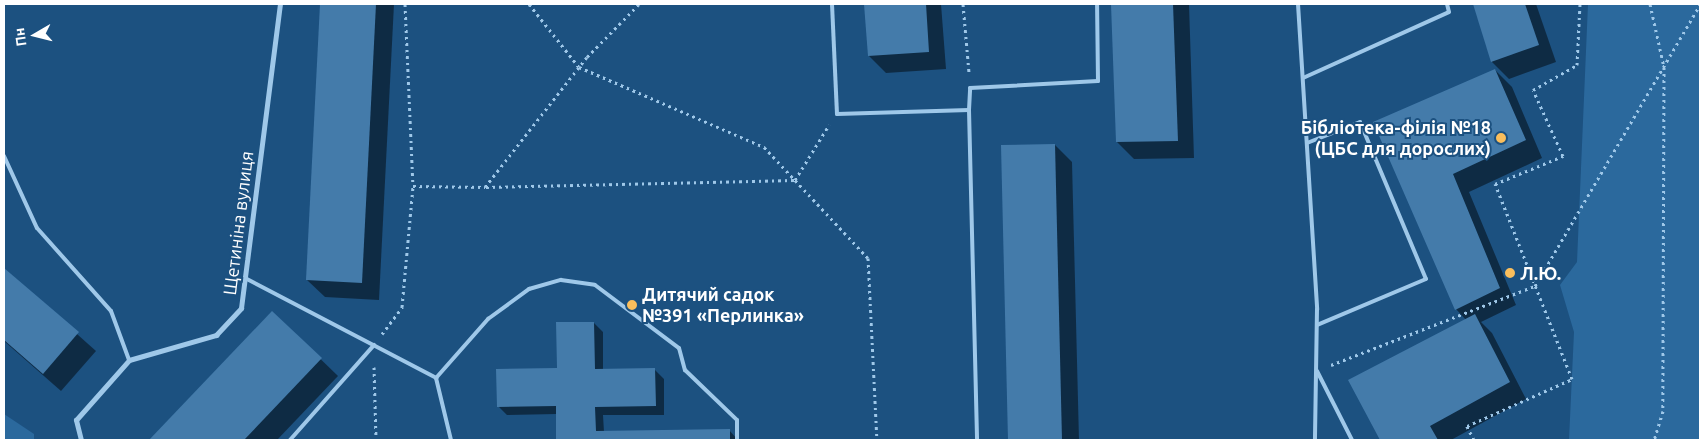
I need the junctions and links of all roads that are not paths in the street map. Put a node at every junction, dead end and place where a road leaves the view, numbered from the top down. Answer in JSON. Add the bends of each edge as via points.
{"nodes":[{"id":1,"x":280,"y":4,"type":"edge"},
{"id":2,"x":832,"y":4,"type":"edge"},
{"id":3,"x":1097,"y":4,"type":"edge"},
{"id":4,"x":1298,"y":4,"type":"edge"},
{"id":5,"x":1447,"y":4,"type":"edge"},
{"id":6,"x":1303,"y":78,"type":"junction"},
{"id":7,"x":969,"y":110,"type":"junction"},
{"id":8,"x":1307,"y":143,"type":"junction"},
{"id":9,"x":4,"y":156,"type":"edge"},
{"id":10,"x":245,"y":278,"type":"junction"},
{"id":11,"x":1317,"y":325,"type":"junction"},
{"id":12,"x":374,"y":346,"type":"junction"},
{"id":13,"x":129,"y":360,"type":"junction"},
{"id":14,"x":1316,"y":370,"type":"junction"},
{"id":15,"x":436,"y":378,"type":"junction"},
{"id":16,"x":81,"y":440,"type":"edge"},
{"id":17,"x":290,"y":440,"type":"edge"},
{"id":18,"x":451,"y":440,"type":"edge"},
{"id":19,"x":737,"y":440,"type":"edge"},
{"id":20,"x":977,"y":440,"type":"edge"},
{"id":21,"x":1315,"y":440,"type":"edge"},
{"id":22,"x":1352,"y":440,"type":"edge"}],
"edges":[{"from":1,"to":10,"type":"street","name":"Щетиніна вулиця"},
{"from":2,"to":7,"type":"lane","via":[[837,114]]},
{"from":3,"to":7,"type":"lane","via":[[1098,81],[970,88]]},
{"from":4,"to":6,"type":"lane"},
{"from":5,"to":6,"type":"lane","via":[[1449,12]]},
{"from":6,"to":8,"type":"lane"},
{"from":7,"to":20,"type":"lane"},
{"from":8,"to":11,"type":"lane"},
{"from":8,"to":11,"type":"lane","via":[[1360,122],[1426,279]]},
{"from":9,"to":13,"type":"lane","via":[[37,228],[111,311]]},
{"from":10,"to":12,"type":"lane"},
{"from":10,"to":13,"type":"street","name":"Щетиніна вулиця","via":[[241,308],[216,335]]},
{"from":11,"to":14,"type":"lane"},
{"from":12,"to":15,"type":"lane"},
{"from":12,"to":17,"type":"lane"},
{"from":13,"to":16,"type":"street","via":[[76,420]]},
{"from":14,"to":21,"type":"lane"},
{"from":14,"to":22,"type":"lane"},
{"from":15,"to":18,"type":"lane"},
{"from":15,"to":19,"type":"lane","via":[[488,319],[529,289],[561,280],[595,285],[679,348],[685,370],[737,420]]}]}
